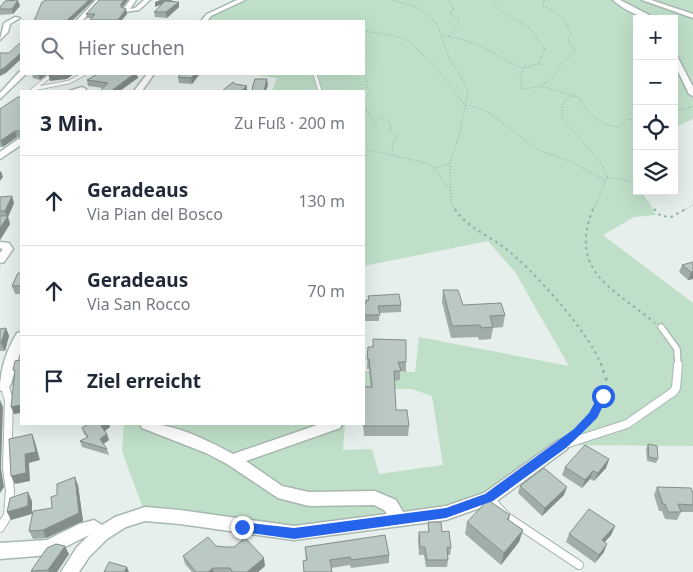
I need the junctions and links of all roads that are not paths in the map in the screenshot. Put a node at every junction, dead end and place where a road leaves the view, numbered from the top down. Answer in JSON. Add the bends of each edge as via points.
{"nodes":[{"id":1,"x":98,"y":0,"type":"edge"},
{"id":2,"x":133,"y":0,"type":"edge"},
{"id":3,"x":147,"y":0,"type":"edge"},
{"id":4,"x":242,"y":0,"type":"edge"},
{"id":5,"x":616,"y":0,"type":"edge"},
{"id":6,"x":645,"y":0,"type":"edge"},
{"id":7,"x":645,"y":15,"type":"edge"},
{"id":8,"x":691,"y":16,"type":"edge"},
{"id":9,"x":17,"y":18,"type":"road end"},
{"id":10,"x":80,"y":20,"type":"edge"},
{"id":11,"x":205,"y":20,"type":"edge"},
{"id":12,"x":678,"y":20,"type":"edge"},
{"id":13,"x":0,"y":38,"type":"edge"},
{"id":14,"x":676,"y":60,"type":"edge"},
{"id":15,"x":20,"y":68,"type":"edge"},
{"id":16,"x":21,"y":75,"type":"edge"},
{"id":17,"x":52,"y":75,"type":"edge"},
{"id":18,"x":82,"y":75,"type":"edge"},
{"id":19,"x":149,"y":75,"type":"edge"},
{"id":20,"x":315,"y":75,"type":"edge"},
{"id":21,"x":0,"y":86,"type":"edge"},
{"id":22,"x":82,"y":89,"type":"dead end"},
{"id":23,"x":32,"y":90,"type":"edge"},
{"id":24,"x":78,"y":90,"type":"edge"},
{"id":25,"x":139,"y":90,"type":"edge"},
{"id":26,"x":320,"y":90,"type":"edge"},
{"id":27,"x":693,"y":94,"type":"edge"},
{"id":28,"x":0,"y":97,"type":"edge"},
{"id":29,"x":20,"y":142,"type":"edge"},
{"id":30,"x":0,"y":156,"type":"edge"},
{"id":31,"x":0,"y":245,"type":"edge"},
{"id":32,"x":0,"y":260,"type":"edge"},
{"id":33,"x":661,"y":328,"type":"road end"},
{"id":34,"x":20,"y":338,"type":"edge"},
{"id":35,"x":2,"y":385,"type":"edge"},
{"id":36,"x":150,"y":425,"type":"edge"},
{"id":37,"x":332,"y":425,"type":"edge"},
{"id":38,"x":562,"y":445,"type":"joint"},
{"id":39,"x":232,"y":460,"type":"junction"},
{"id":40,"x":0,"y":473,"type":"edge"},
{"id":41,"x":8,"y":476,"type":"junction"},
{"id":42,"x":489,"y":498,"type":"junction"},
{"id":43,"x":399,"y":520,"type":"junction"},
{"id":44,"x":0,"y":528,"type":"edge"},
{"id":45,"x":101,"y":534,"type":"junction"},
{"id":46,"x":0,"y":551,"type":"edge"},
{"id":47,"x":579,"y":565,"type":"dead end"},
{"id":48,"x":69,"y":572,"type":"edge"}],
"edges":[{"from":1,"to":10,"type":"street"},
{"from":2,"to":3,"type":"street","via":[[127,11],[137,9]]},
{"from":4,"to":11,"type":"street"},
{"from":5,"to":7,"type":"street"},
{"from":6,"to":8,"type":"street"},
{"from":8,"to":12,"type":"street"},
{"from":9,"to":13,"type":"street","via":[[7,23]]},
{"from":14,"to":27,"type":"street"},
{"from":15,"to":21,"type":"street"},
{"from":16,"to":28,"type":"street"},
{"from":17,"to":23,"type":"lane"},
{"from":18,"to":23,"type":"lane","via":[[69,82]]},
{"from":19,"to":25,"type":"street"},
{"from":20,"to":26,"type":"lane"},
{"from":22,"to":24,"type":"street"},
{"from":29,"to":30,"type":"street"},
{"from":31,"to":32,"type":"street","via":[[8,249]]},
{"from":33,"to":38,"type":"lane","via":[[675,341],[679,351],[673,392],[627,424]]},
{"from":34,"to":35,"type":"street"},
{"from":35,"to":41,"type":"lane","via":[[9,400]]},
{"from":36,"to":39,"type":"street"},
{"from":37,"to":39,"type":"street"},
{"from":38,"to":42,"type":"street"},
{"from":39,"to":43,"type":"street","via":[[278,491],[309,499],[375,498],[390,505]]},
{"from":40,"to":41,"type":"lane"},
{"from":41,"to":44,"type":"lane","via":[[8,515]]},
{"from":42,"to":43,"type":"street","via":[[446,513]]},
{"from":42,"to":47,"type":"lane","via":[[507,517]]},
{"from":43,"to":45,"type":"street","via":[[294,533],[145,514],[121,522]]},
{"from":45,"to":46,"type":"street","via":[[94,527],[49,547]]},
{"from":45,"to":48,"type":"street"}]}
